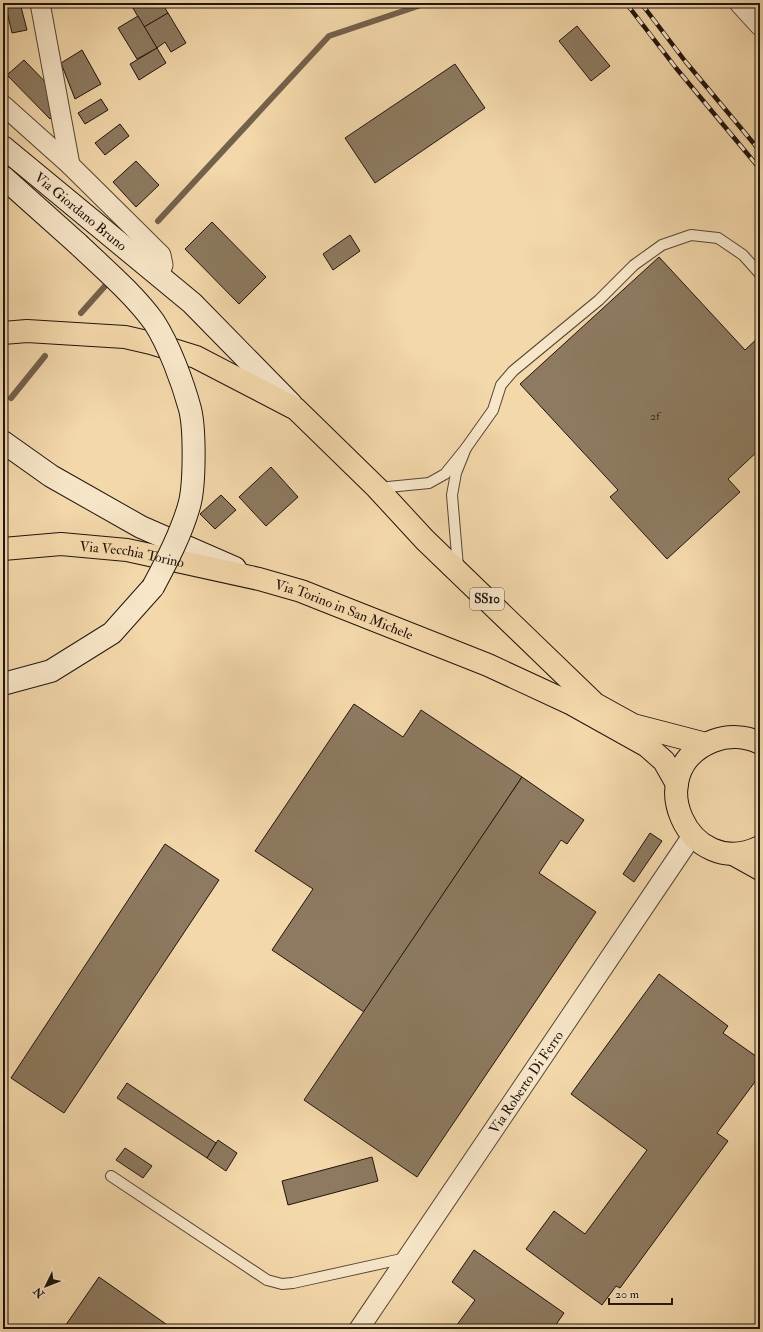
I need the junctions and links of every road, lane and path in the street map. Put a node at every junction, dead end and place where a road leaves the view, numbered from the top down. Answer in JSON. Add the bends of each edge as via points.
{"nodes":[{"id":1,"x":40,"y":3,"type":"edge"},
{"id":2,"x":739,"y":3,"type":"edge"},
{"id":3,"x":760,"y":26,"type":"edge"},
{"id":4,"x":3,"y":105,"type":"edge"},
{"id":5,"x":3,"y":147,"type":"edge"},
{"id":6,"x":70,"y":165,"type":"junction"},
{"id":7,"x":3,"y":177,"type":"edge"},
{"id":8,"x":760,"y":274,"type":"edge"},
{"id":9,"x":159,"y":275,"type":"junction"},
{"id":10,"x":3,"y":333,"type":"edge"},
{"id":11,"x":296,"y":409,"type":"junction"},
{"id":12,"x":3,"y":442,"type":"edge"},
{"id":13,"x":466,"y":448,"type":"junction"},
{"id":14,"x":377,"y":488,"type":"junction"},
{"id":15,"x":3,"y":549,"type":"edge"},
{"id":16,"x":458,"y":571,"type":"junction"},
{"id":17,"x":259,"y":579,"type":"junction"},
{"id":18,"x":3,"y":684,"type":"edge"},
{"id":19,"x":760,"y":732,"type":"edge"},
{"id":20,"x":736,"y":737,"type":"junction"},
{"id":21,"x":760,"y":743,"type":"edge"},
{"id":22,"x":706,"y":744,"type":"junction"},
{"id":23,"x":677,"y":784,"type":"junction"},
{"id":24,"x":692,"y":836,"type":"junction"},
{"id":25,"x":760,"y":847,"type":"edge"},
{"id":26,"x":733,"y":854,"type":"junction"},
{"id":27,"x":760,"y":869,"type":"edge"},
{"id":28,"x":110,"y":1176,"type":"dead end"},
{"id":29,"x":409,"y":1257,"type":"junction"},
{"id":30,"x":359,"y":1329,"type":"edge"}],
"edges":[{"from":1,"to":6,"type":"street"},
{"from":2,"to":3,"type":"street"},
{"from":4,"to":6,"type":"street"},
{"from":5,"to":9,"type":"main road","name":"Via Giordano Bruno","number":"SS10"},
{"from":6,"to":9,"type":"street","via":[[161,254],[163,265]]},
{"from":7,"to":18,"type":"main road","bridge":true,"via":[[137,301],[155,324],[178,371],[190,411],[193,467],[189,505],[166,563],[153,586],[112,633],[51,671]]},
{"from":8,"to":13,"type":"lane","via":[[743,255],[718,238],[691,235],[662,245],[634,265],[599,300],[513,371],[502,385],[493,410]]},
{"from":9,"to":11,"type":"main road","number":"SS10","via":[[192,302]]},
{"from":10,"to":11,"type":"main road","via":[[27,331],[125,337],[151,343],[196,357]]},
{"from":11,"to":14,"type":"main road","number":"SS10"},
{"from":12,"to":17,"type":"main road","name":"Via Torino in San Michele","via":[[51,476],[141,527]]},
{"from":13,"to":14,"type":"lane","via":[[445,474],[429,483]]},
{"from":13,"to":16,"type":"lane","via":[[456,473],[452,495]]},
{"from":14,"to":16,"type":"main road","number":"SS10"},
{"from":15,"to":17,"type":"main road","name":"Via Vecchia Torino","via":[[61,544],[127,550]]},
{"from":16,"to":22,"type":"main road","number":"SS10","via":[[595,704],[633,725]]},
{"from":17,"to":23,"type":"main road","name":"Via Torino in San Michele","via":[[301,591],[368,616],[488,665],[570,703],[647,746],[664,761]]},
{"from":19,"to":20,"type":"street"},
{"from":20,"to":21,"type":"main road","name":"Via Torino in San Michele"},
{"from":20,"to":22,"type":"main road","name":"Via Torino in San Michele","via":[[721,738]]},
{"from":22,"to":23,"type":"main road","name":"Via Torino in San Michele","via":[[692,754],[682,768]]},
{"from":23,"to":24,"type":"main road","name":"Via Torino in San Michele","via":[[678,811]]},
{"from":24,"to":26,"type":"main road","name":"Via Torino in San Michele","via":[[711,848]]},
{"from":24,"to":29,"type":"street","name":"Via Roberto Di Ferro"},
{"from":25,"to":26,"type":"main road","name":"Via Torino in San Michele"},
{"from":26,"to":27,"type":"main road","name":"Via Torino in San Michele"},
{"from":28,"to":29,"type":"lane","via":[[267,1280],[274,1282],[293,1283]]},
{"from":29,"to":30,"type":"street","name":"Via Roberto Di Ferro"}]}
